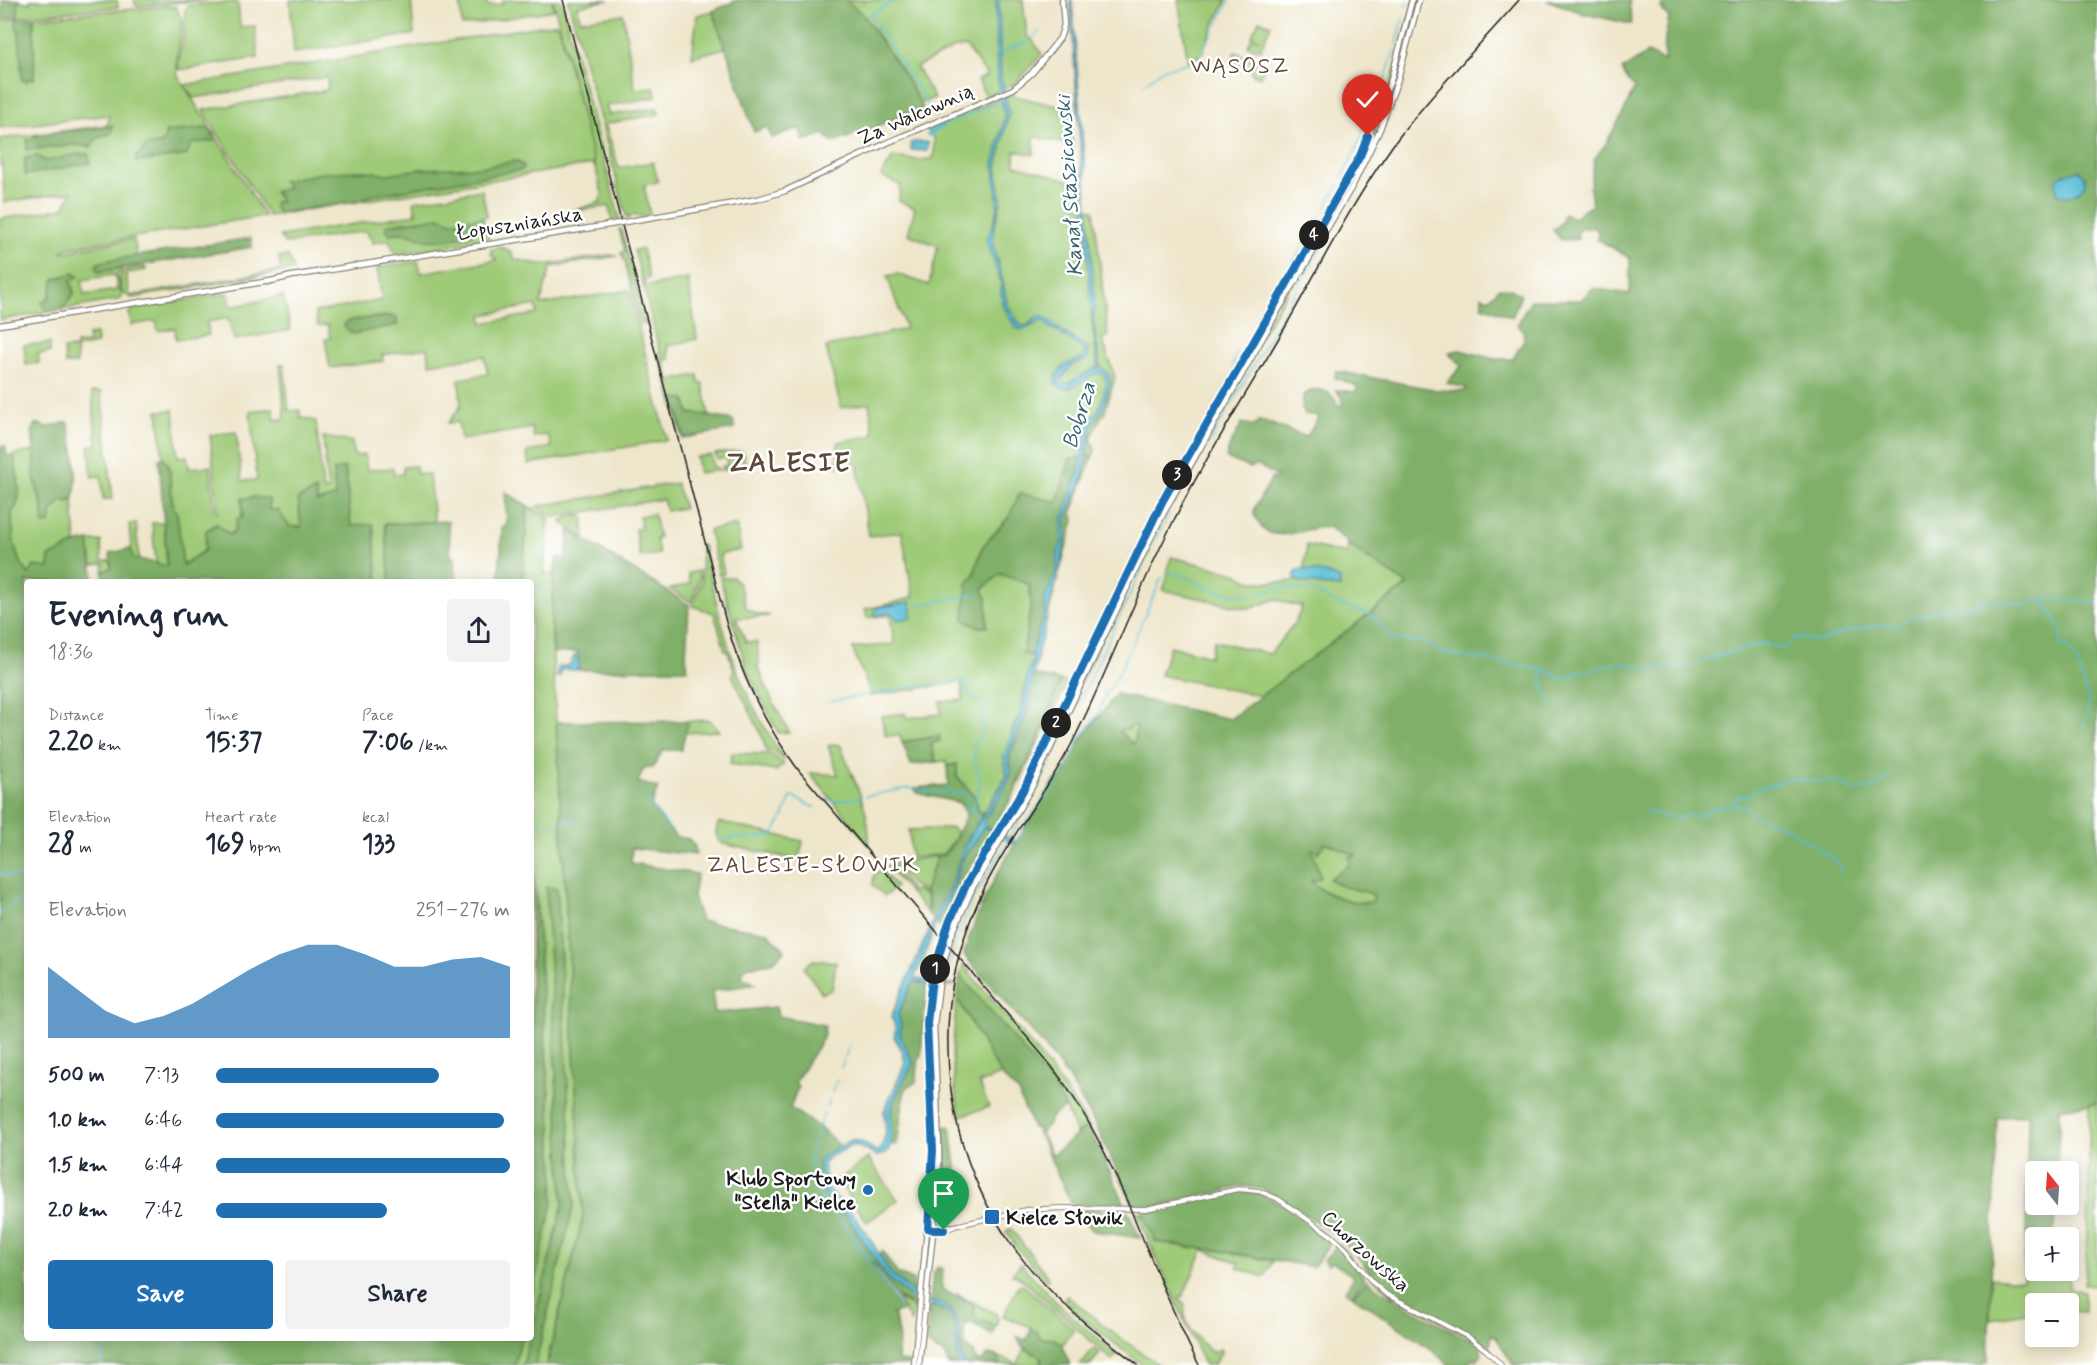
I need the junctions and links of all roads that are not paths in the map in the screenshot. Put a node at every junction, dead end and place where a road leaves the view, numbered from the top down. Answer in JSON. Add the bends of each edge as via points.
{"nodes":[{"id":1,"x":1062,"y":0,"type":"edge"},
{"id":2,"x":1412,"y":0,"type":"edge"},
{"id":3,"x":1419,"y":0,"type":"edge"},
{"id":4,"x":728,"y":205,"type":"joint"},
{"id":5,"x":0,"y":325,"type":"edge"},
{"id":6,"x":928,"y":1228,"type":"junction"},
{"id":7,"x":934,"y":1228,"type":"junction"},
{"id":8,"x":925,"y":1289,"type":"junction"},
{"id":9,"x":922,"y":1311,"type":"junction"},
{"id":10,"x":914,"y":1365,"type":"edge"},
{"id":11,"x":919,"y":1365,"type":"edge"},
{"id":12,"x":1501,"y":1365,"type":"edge"}],
"edges":[{"from":1,"to":4,"type":"main road","name":"Za Walcownią","via":[[1064,25],[1060,38],[1032,73],[1012,90],[785,191]]},
{"from":2,"to":6,"type":"main road","via":[[1391,80],[1360,156],[1162,502],[1029,779],[967,883],[948,925],[932,979],[927,1023],[933,1151]]},
{"from":3,"to":7,"type":"main road","via":[[1398,80],[1353,185],[1168,506],[1034,785],[960,913],[945,955],[934,1025],[939,1147]]},
{"from":4,"to":5,"type":"main road","name":"Łopuszniańska","bridge":true},
{"from":6,"to":7,"type":"street","name":"Chorzowska"},
{"from":6,"to":8,"type":"main road"},
{"from":7,"to":8,"type":"main road"},
{"from":7,"to":12,"type":"street","name":"Chorzowska","via":[[944,1230],[1034,1209],[1146,1209],[1238,1189],[1259,1191],[1273,1196],[1332,1236],[1386,1294],[1470,1338]]},
{"from":8,"to":9,"type":"main road"},
{"from":9,"to":10,"type":"main road"},
{"from":9,"to":11,"type":"main road"}]}
